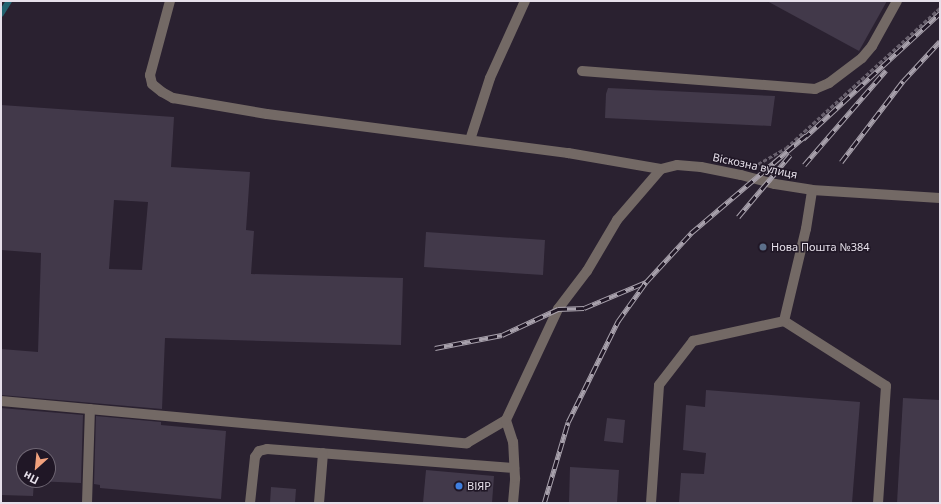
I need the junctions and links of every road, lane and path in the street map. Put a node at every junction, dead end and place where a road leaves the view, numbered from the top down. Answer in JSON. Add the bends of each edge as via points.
{"nodes":[{"id":1,"x":170,"y":1,"type":"edge"},
{"id":2,"x":525,"y":1,"type":"edge"},
{"id":3,"x":897,"y":1,"type":"edge"},
{"id":4,"x":940,"y":8,"type":"edge"},
{"id":5,"x":582,"y":72,"type":"dead end"},
{"id":6,"x":470,"y":140,"type":"junction"},
{"id":7,"x":661,"y":169,"type":"junction"},
{"id":8,"x":741,"y":175,"type":"junction"},
{"id":9,"x":812,"y":190,"type":"junction"},
{"id":10,"x":940,"y":198,"type":"edge"},
{"id":11,"x":784,"y":321,"type":"junction"},
{"id":12,"x":1,"y":401,"type":"edge"},
{"id":13,"x":90,"y":409,"type":"junction"},
{"id":14,"x":506,"y":420,"type":"junction"},
{"id":15,"x":323,"y":453,"type":"junction"},
{"id":16,"x":514,"y":468,"type":"junction"},
{"id":17,"x":87,"y":503,"type":"edge"},
{"id":18,"x":250,"y":503,"type":"edge"},
{"id":19,"x":319,"y":503,"type":"edge"},
{"id":20,"x":513,"y":503,"type":"edge"},
{"id":21,"x":651,"y":503,"type":"edge"},
{"id":22,"x":878,"y":503,"type":"edge"}],
"edges":[{"from":1,"to":6,"type":"street","name":"Віскозна вулиця","via":[[150,75],[152,84],[173,98],[267,114]]},
{"from":2,"to":6,"type":"street","via":[[490,78]]},
{"from":3,"to":5,"type":"street","via":[[872,46],[862,58],[829,83],[815,89]]},
{"from":4,"to":8,"type":"path","via":[[786,148]]},
{"from":6,"to":7,"type":"street","name":"Віскозна вулиця"},
{"from":7,"to":8,"type":"street","name":"Віскозна вулиця","via":[[677,165]]},
{"from":7,"to":14,"type":"street","via":[[617,220],[587,271],[558,310]]},
{"from":8,"to":9,"type":"street","name":"Віскозна вулиця"},
{"from":9,"to":10,"type":"street","name":"Віскозна вулиця"},
{"from":9,"to":11,"type":"street","via":[[806,229]]},
{"from":11,"to":21,"type":"street","via":[[693,341],[659,385]]},
{"from":11,"to":22,"type":"street","via":[[886,386]]},
{"from":12,"to":13,"type":"street"},
{"from":13,"to":14,"type":"street","via":[[467,443]]},
{"from":13,"to":17,"type":"street"},
{"from":14,"to":16,"type":"street","via":[[513,442]]},
{"from":15,"to":16,"type":"street"},
{"from":15,"to":18,"type":"street","via":[[268,449],[259,451],[254,457]]},
{"from":15,"to":19,"type":"street"},
{"from":16,"to":20,"type":"street"}]}
